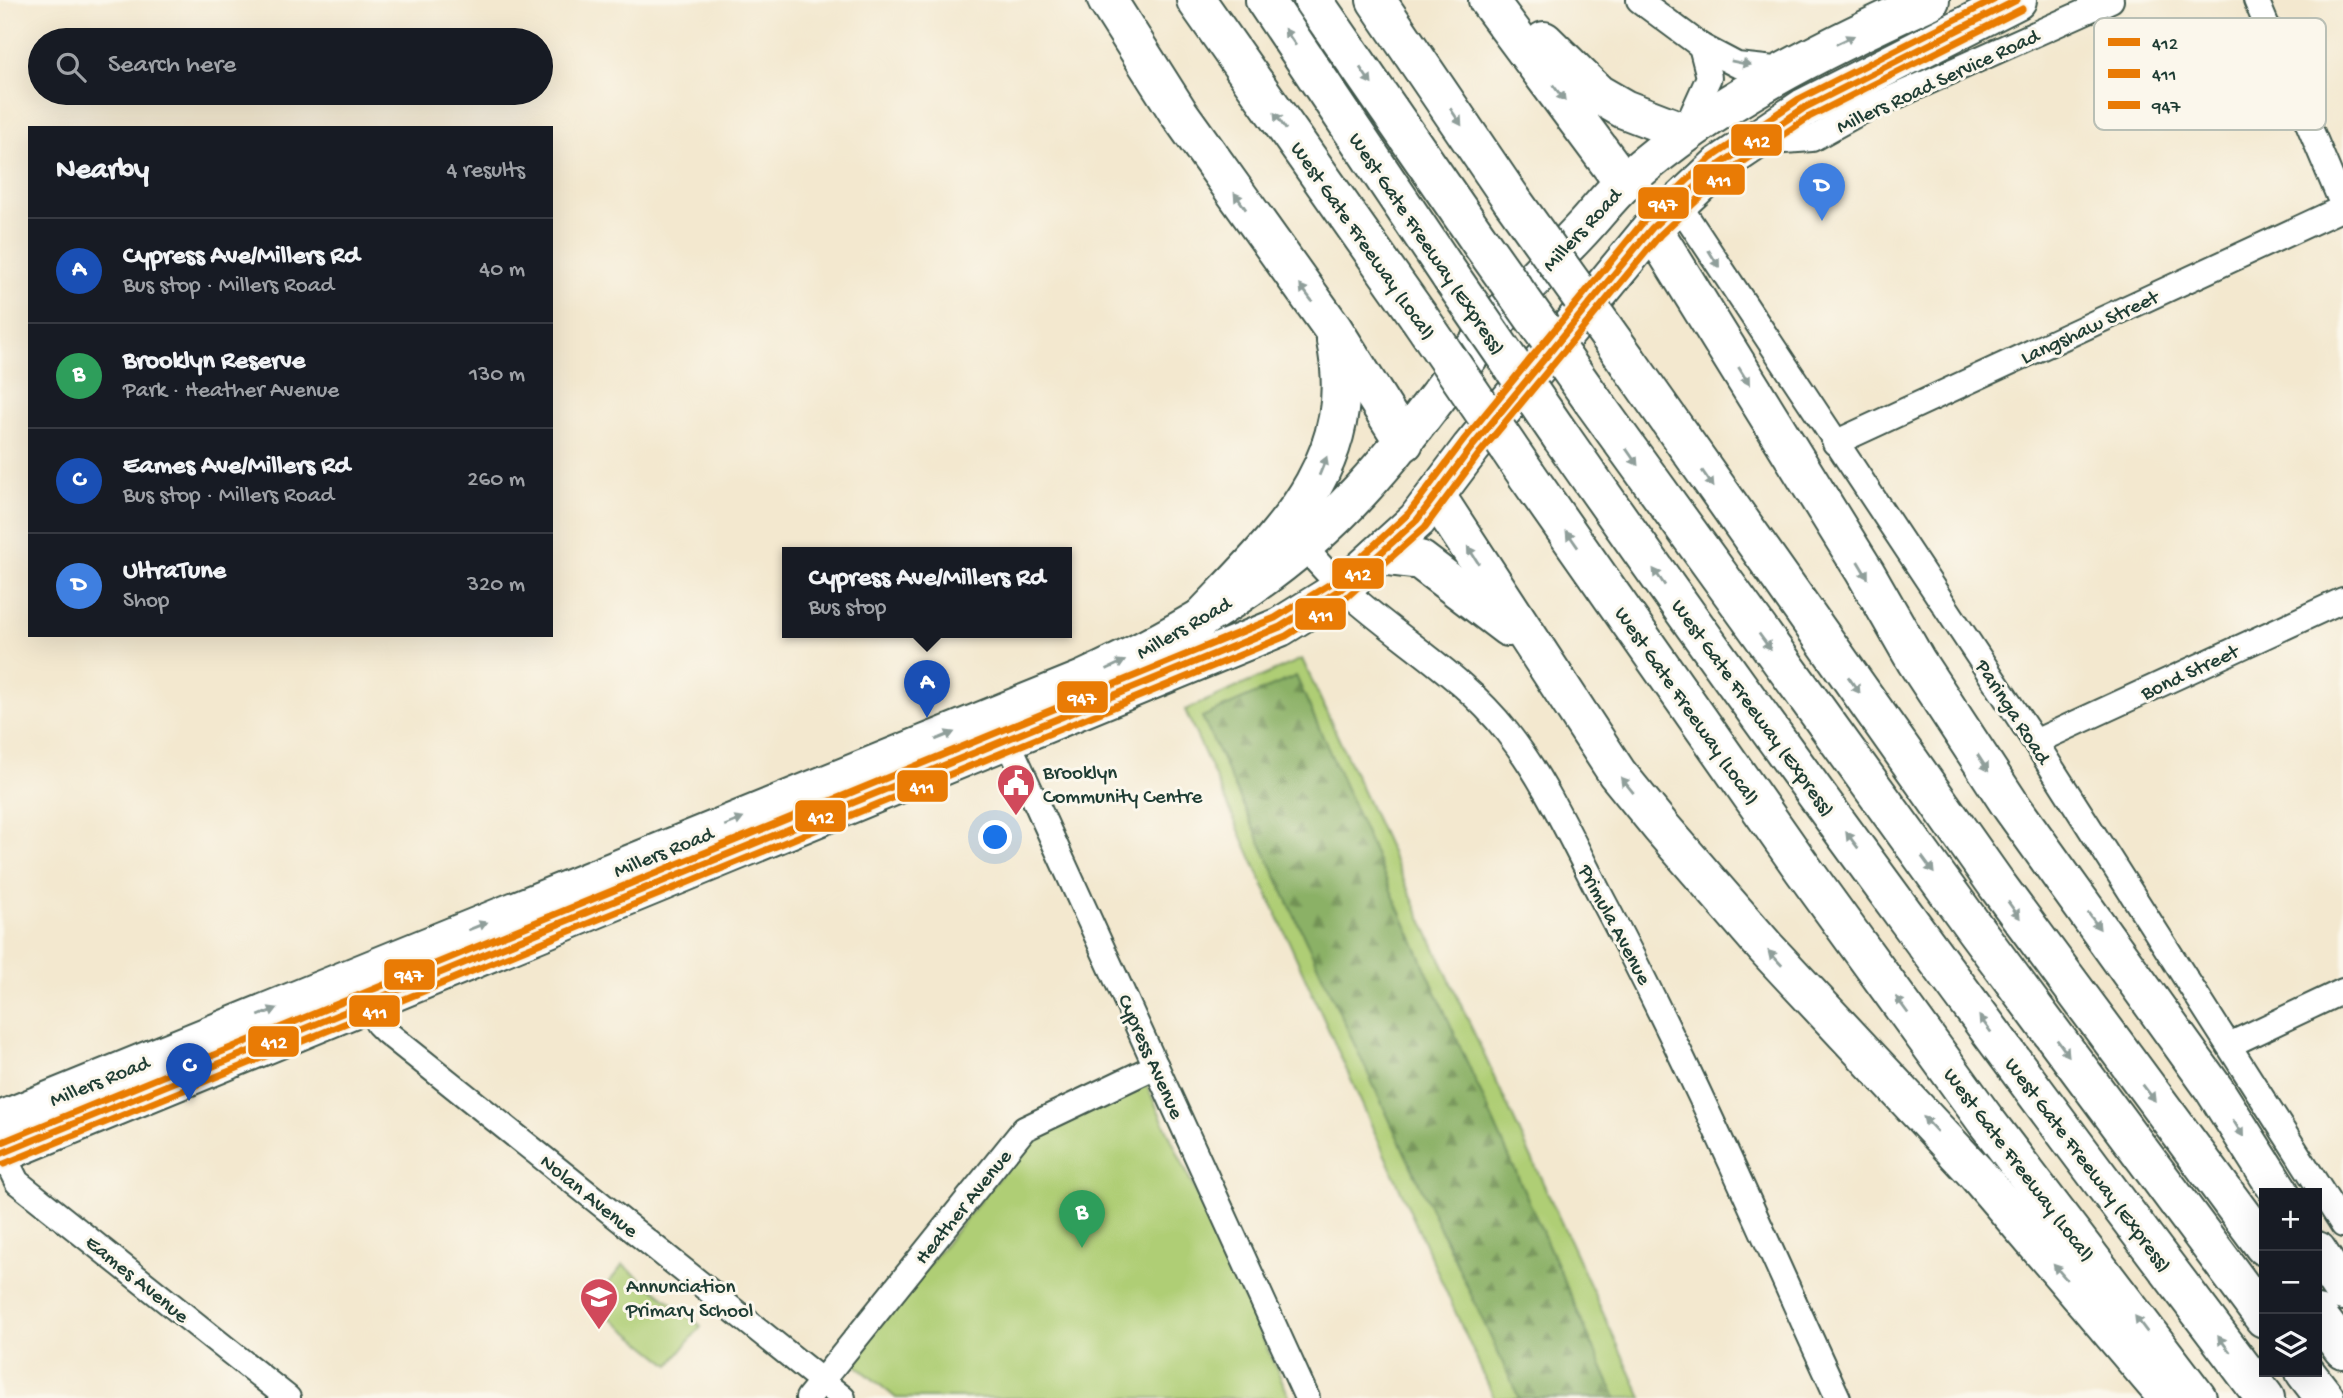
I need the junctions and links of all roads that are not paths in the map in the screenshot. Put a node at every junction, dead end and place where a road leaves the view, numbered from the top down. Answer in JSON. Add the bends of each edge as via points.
{"nodes":[{"id":1,"x":1107,"y":0,"type":"edge"},
{"id":2,"x":1196,"y":0,"type":"edge"},
{"id":3,"x":1265,"y":0,"type":"edge"},
{"id":4,"x":1313,"y":0,"type":"edge"},
{"id":5,"x":1376,"y":0,"type":"edge"},
{"id":6,"x":1488,"y":0,"type":"edge"},
{"id":7,"x":1508,"y":0,"type":"edge"},
{"id":8,"x":1639,"y":0,"type":"edge"},
{"id":9,"x":2017,"y":0,"type":"edge"},
{"id":10,"x":2111,"y":0,"type":"edge"},
{"id":11,"x":2256,"y":0,"type":"edge"},
{"id":12,"x":1914,"y":3,"type":"edge"},
{"id":13,"x":2264,"y":18,"type":"edge"},
{"id":14,"x":1701,"y":46,"type":"junction"},
{"id":15,"x":1784,"y":70,"type":"junction"},
{"id":16,"x":2311,"y":130,"type":"edge"},
{"id":17,"x":1684,"y":132,"type":"junction"},
{"id":18,"x":1759,"y":138,"type":"junction"},
{"id":19,"x":1624,"y":183,"type":"junction"},
{"id":20,"x":2343,"y":207,"type":"edge"},
{"id":21,"x":1665,"y":215,"type":"junction"},
{"id":22,"x":1333,"y":329,"type":"junction"},
{"id":23,"x":1404,"y":442,"type":"junction"},
{"id":24,"x":1835,"y":443,"type":"junction"},
{"id":25,"x":1436,"y":496,"type":"junction"},
{"id":26,"x":1297,"y":535,"type":"junction"},
{"id":27,"x":1378,"y":555,"type":"junction"},
{"id":28,"x":1341,"y":589,"type":"junction"},
{"id":29,"x":2343,"y":600,"type":"edge"},
{"id":30,"x":1532,"y":645,"type":"junction"},
{"id":31,"x":1002,"y":729,"type":"junction"},
{"id":32,"x":2035,"y":742,"type":"junction"},
{"id":33,"x":360,"y":990,"type":"junction"},
{"id":34,"x":2343,"y":991,"type":"edge"},
{"id":35,"x":2229,"y":1045,"type":"junction"},
{"id":36,"x":1156,"y":1066,"type":"junction"},
{"id":37,"x":1,"y":1144,"type":"edge"},
{"id":38,"x":2277,"y":1188,"type":"edge"},
{"id":39,"x":2343,"y":1225,"type":"edge"},
{"id":40,"x":2259,"y":1239,"type":"edge"},
{"id":41,"x":2322,"y":1259,"type":"edge"},
{"id":42,"x":2343,"y":1291,"type":"edge"},
{"id":43,"x":2261,"y":1314,"type":"edge"},
{"id":44,"x":2322,"y":1322,"type":"edge"},
{"id":45,"x":2343,"y":1349,"type":"edge"},
{"id":46,"x":2309,"y":1377,"type":"edge"},
{"id":47,"x":815,"y":1390,"type":"edge"},
{"id":48,"x":288,"y":1398,"type":"edge"},
{"id":49,"x":843,"y":1398,"type":"edge"},
{"id":50,"x":1307,"y":1398,"type":"edge"},
{"id":51,"x":1838,"y":1398,"type":"edge"},
{"id":52,"x":2168,"y":1398,"type":"edge"},
{"id":53,"x":2197,"y":1398,"type":"edge"},
{"id":54,"x":2266,"y":1398,"type":"edge"},
{"id":55,"x":2325,"y":1398,"type":"edge"}],
"edges":[{"from":22,"to":1,"type":"main road","one_way":true,"via":[[1186,123]]},
{"from":53,"to":2,"type":"main road","name":"West Gate Freeway (Local)","one_way":true,"bridge":true,"via":[[1986,1121],[1803,869]]},
{"from":54,"to":3,"type":"main road","name":"West Gate Freeway (Express)","one_way":true,"bridge":true,"via":[[1692,624]]},
{"from":4,"to":43,"type":"main road","name":"West Gate Freeway (Express)","one_way":true,"bridge":true,"via":[[1593,401]]},
{"from":5,"to":40,"type":"main road","one_way":true,"bridge":true,"via":[[1997,886]]},
{"from":6,"to":19,"type":"main road","one_way":true},
{"from":7,"to":17,"type":"main road","via":[[1598,94]]},
{"from":8,"to":14,"type":"street"},
{"from":9,"to":18,"type":"main road","name":"Millers Road","via":[[1804,108]]},
{"from":10,"to":18,"type":"street","name":"Millers Road Service Road","via":[[1859,113],[1812,139]]},
{"from":11,"to":13,"type":"street"},
{"from":15,"to":12,"type":"main road","name":"Millers Road","one_way":true},
{"from":14,"to":15,"type":"street","one_way":true,"via":[[1737,65]]},
{"from":14,"to":17,"type":"street","via":[[1709,77]]},
{"from":15,"to":17,"type":"main road","name":"Millers Road"},
{"from":16,"to":20,"type":"street"},
{"from":17,"to":19,"type":"main road","name":"Millers Road"},
{"from":18,"to":21,"type":"main road","name":"Millers Road","via":[[1718,166]]},
{"from":19,"to":21,"type":"main road"},
{"from":19,"to":23,"type":"main road","name":"Millers Road","via":[[1510,305]]},
{"from":20,"to":24,"type":"street","name":"Langshaw Street"},
{"from":21,"to":24,"type":"street","name":"Paringa Road","one_way":true,"via":[[1766,339]]},
{"from":21,"to":25,"type":"main road","name":"Millers Road"},
{"from":21,"to":38,"type":"main road","one_way":true,"via":[[1931,684],[2011,806],[2214,1090]]},
{"from":22,"to":23,"type":"main road"},
{"from":26,"to":22,"type":"main road","one_way":true,"via":[[1339,415],[1342,372]]},
{"from":23,"to":25,"type":"main road"},
{"from":23,"to":26,"type":"main road","name":"Millers Road","via":[[1360,492]]},
{"from":24,"to":32,"type":"street","name":"Paringa Road"},
{"from":25,"to":27,"type":"main road","name":"Millers Road"},
{"from":30,"to":25,"type":"main road","one_way":true},
{"from":26,"to":28,"type":"street","name":"Primula Avenue"},
{"from":31,"to":26,"type":"main road","name":"Millers Road","one_way":true,"via":[[1200,620]]},
{"from":27,"to":28,"type":"main road","name":"Millers Road"},
{"from":27,"to":30,"type":"main road","via":[[1420,560]]},
{"from":28,"to":31,"type":"main road","name":"Millers Road","via":[[1240,647]]},
{"from":28,"to":51,"type":"street","name":"Primula Avenue","via":[[1465,687],[1507,731],[1543,786],[1658,1006]]},
{"from":29,"to":32,"type":"street","name":"Bond Street"},
{"from":52,"to":30,"type":"main road","one_way":true,"via":[[1977,1174],[1766,948],[1661,827],[1616,773]]},
{"from":31,"to":33,"type":"main road","name":"Millers Road"},
{"from":31,"to":36,"type":"street","name":"Cypress Avenue"},
{"from":32,"to":35,"type":"street","name":"Paringa Road"},
{"from":33,"to":37,"type":"main road","name":"Millers Road"},
{"from":33,"to":47,"type":"street","name":"Nolan Avenue","via":[[386,1032]]},
{"from":34,"to":35,"type":"street"},
{"from":35,"to":39,"type":"street","name":"Paringa Road"},
{"from":36,"to":47,"type":"street","name":"Heather Avenue","via":[[1024,1129]]},
{"from":36,"to":50,"type":"street","name":"Cypress Avenue"},
{"from":37,"to":48,"type":"street","name":"Eames Avenue","via":[[17,1182]]},
{"from":41,"to":42,"type":"main road"},
{"from":44,"to":45,"type":"main road"},
{"from":46,"to":55,"type":"main road"},
{"from":47,"to":49,"type":"street","name":"Nolan Avenue"}]}
